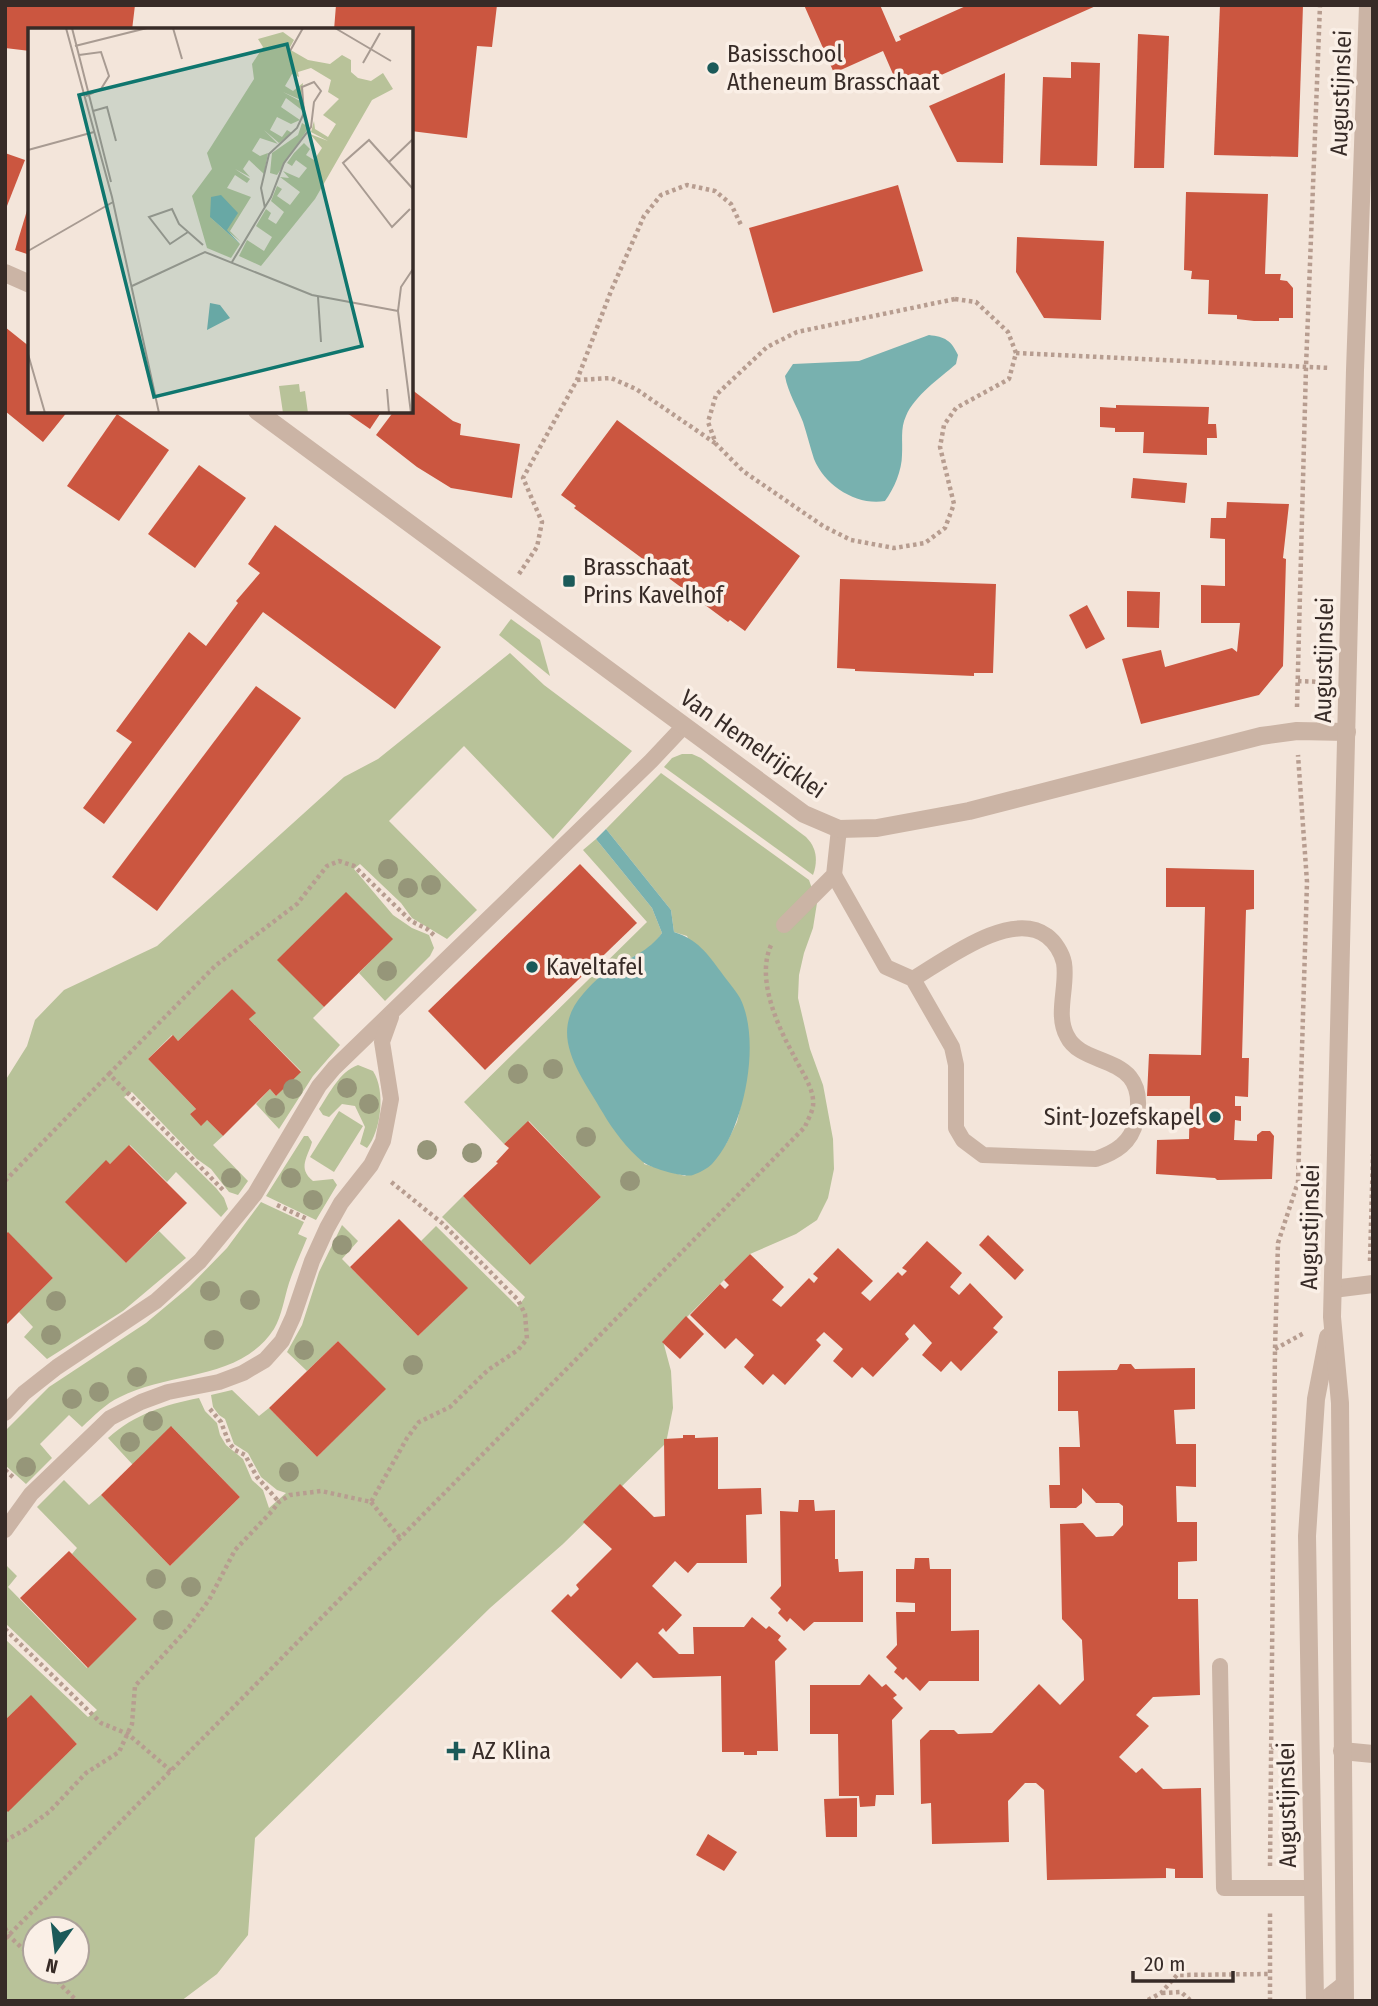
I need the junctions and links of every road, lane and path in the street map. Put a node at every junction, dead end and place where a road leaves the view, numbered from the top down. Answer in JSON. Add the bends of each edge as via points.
{"nodes":[{"id":1,"x":1320,"y":5,"type":"edge"},
{"id":2,"x":1368,"y":5,"type":"edge"},
{"id":3,"x":741,"y":225,"type":"dead end"},
{"id":4,"x":5,"y":274,"type":"edge"},
{"id":5,"x":28,"y":283,"type":"edge"},
{"id":6,"x":1016,"y":353,"type":"junction"},
{"id":7,"x":1306,"y":367,"type":"junction"},
{"id":8,"x":1355,"y":370,"type":"junction"},
{"id":9,"x":577,"y":380,"type":"junction"},
{"id":10,"x":260,"y":413,"type":"edge"},
{"id":11,"x":716,"y":444,"type":"junction"},
{"id":12,"x":505,"y":595,"type":"junction"},
{"id":13,"x":1298,"y":681,"type":"junction"},
{"id":14,"x":1328,"y":682,"type":"dead end"},
{"id":15,"x":684,"y":726,"type":"junction"},
{"id":16,"x":1297,"y":731,"type":"junction"},
{"id":17,"x":1347,"y":732,"type":"junction"},
{"id":18,"x":838,"y":828,"type":"junction"},
{"id":19,"x":834,"y":875,"type":"junction"},
{"id":20,"x":784,"y":925,"type":"joint"},
{"id":21,"x":453,"y":953,"type":"junction"},
{"id":22,"x":913,"y":979,"type":"junction"},
{"id":23,"x":394,"y":1012,"type":"junction"},
{"id":24,"x":109,"y":1074,"type":"junction"},
{"id":25,"x":1373,"y":1154,"type":"edge"},
{"id":26,"x":371,"y":1165,"type":"junction"},
{"id":27,"x":5,"y":1181,"type":"edge"},
{"id":28,"x":255,"y":1194,"type":"junction"},
{"id":29,"x":243,"y":1210,"type":"junction"},
{"id":30,"x":327,"y":1228,"type":"junction"},
{"id":31,"x":1371,"y":1284,"type":"edge"},
{"id":32,"x":1333,"y":1289,"type":"junction"},
{"id":33,"x":1332,"y":1317,"type":"junction"},
{"id":34,"x":201,"y":1386,"type":"junction"},
{"id":35,"x":5,"y":1413,"type":"edge"},
{"id":36,"x":279,"y":1502,"type":"junction"},
{"id":37,"x":371,"y":1502,"type":"junction"},
{"id":38,"x":5,"y":1530,"type":"edge"},
{"id":39,"x":400,"y":1538,"type":"junction"},
{"id":40,"x":5,"y":1629,"type":"edge"},
{"id":41,"x":1220,"y":1666,"type":"dead end"},
{"id":42,"x":128,"y":1734,"type":"junction"},
{"id":43,"x":1271,"y":1747,"type":"dead end"},
{"id":44,"x":1342,"y":1751,"type":"junction"},
{"id":45,"x":1373,"y":1754,"type":"edge"},
{"id":46,"x":171,"y":1771,"type":"junction"},
{"id":47,"x":5,"y":1841,"type":"edge"},
{"id":48,"x":1313,"y":1888,"type":"junction"},
{"id":49,"x":5,"y":1928,"type":"edge"},
{"id":50,"x":7,"y":1938,"type":"edge"},
{"id":51,"x":21,"y":1949,"type":"edge"},
{"id":52,"x":1270,"y":1974,"type":"dead end"},
{"id":53,"x":61,"y":1985,"type":"edge"},
{"id":54,"x":1345,"y":1992,"type":"edge"},
{"id":55,"x":1161,"y":1993,"type":"junction"},
{"id":56,"x":1148,"y":2000,"type":"edge"},
{"id":57,"x":1190,"y":2000,"type":"edge"},
{"id":58,"x":76,"y":2001,"type":"edge"},
{"id":59,"x":1315,"y":2001,"type":"edge"},
{"id":60,"x":1322,"y":2001,"type":"edge"}],
"edges":[{"from":1,"to":7,"type":"path"},
{"from":2,"to":8,"type":"street","name":"Augustijnslei"},
{"from":3,"to":9,"type":"path","via":[[731,204],[715,191],[688,186],[661,195],[644,216]]},
{"from":4,"to":5,"type":"street"},
{"from":6,"to":7,"type":"path"},
{"from":6,"to":11,"type":"path","via":[[1009,332],[976,302],[954,299],[797,332],[768,347],[716,395],[708,422]]},
{"from":6,"to":11,"type":"path","via":[[1009,379],[956,408],[944,425],[940,447],[954,504],[945,528],[925,543],[894,548],[851,540],[743,471]]},
{"from":7,"to":8,"type":"path"},
{"from":7,"to":13,"type":"path"},
{"from":8,"to":17,"type":"street","name":"Augustijnslei"},
{"from":9,"to":11,"type":"path","via":[[611,378],[636,389]]},
{"from":9,"to":12,"type":"path","via":[[523,478],[542,522],[537,547]]},
{"from":10,"to":12,"type":"street","name":"Van Hemelrijcklei"},
{"from":12,"to":15,"type":"street","name":"Van Hemelrijcklei"},
{"from":13,"to":14,"type":"path"},
{"from":13,"to":16,"type":"path"},
{"from":15,"to":18,"type":"street","name":"Van Hemelrijcklei","via":[[804,814]]},
{"from":15,"to":21,"type":"lane"},
{"from":16,"to":17,"type":"street","name":"Van Hemelrijcklei"},
{"from":16,"to":18,"type":"street","name":"Van Hemelrijcklei","via":[[1261,736],[969,811],[877,828]]},
{"from":16,"to":43,"type":"path","via":[[1307,882],[1298,1182],[1278,1243]]},
{"from":17,"to":32,"type":"street","name":"Augustijnslei"},
{"from":18,"to":19,"type":"lane"},
{"from":19,"to":20,"type":"lane"},
{"from":19,"to":22,"type":"lane","via":[[886,967]]},
{"from":20,"to":39,"type":"path","via":[[769,950],[765,982],[809,1084],[813,1106],[805,1126]]},
{"from":21,"to":23,"type":"lane"},
{"from":21,"to":24,"type":"path","via":[[411,921],[354,866],[340,861],[327,866],[297,904],[215,966]]},
{"from":22,"to":22,"type":"lane","via":[[956,1055],[956,1128],[973,1150],[984,1155],[1096,1159],[1111,1154],[1132,1134],[1138,1102],[1127,1074],[1072,1045],[1065,1034],[1064,963],[1044,933],[1006,929]]},
{"from":23,"to":26,"type":"lane","via":[[382,1042],[391,1098],[389,1119]]},
{"from":23,"to":28,"type":"lane","via":[[319,1086]]},
{"from":24,"to":27,"type":"path"},
{"from":24,"to":29,"type":"path"},
{"from":25,"to":31,"type":"path"},
{"from":26,"to":30,"type":"lane"},
{"from":26,"to":37,"type":"path","via":[[442,1223],[518,1300],[528,1326],[527,1339],[517,1350],[450,1406],[419,1422]]},
{"from":28,"to":29,"type":"lane"},
{"from":28,"to":30,"type":"path"},
{"from":29,"to":35,"type":"lane","via":[[200,1261],[156,1301],[57,1367]]},
{"from":30,"to":34,"type":"lane","via":[[282,1341],[265,1360],[243,1373]]},
{"from":31,"to":32,"type":"street"},
{"from":32,"to":33,"type":"street","name":"Augustijnslei"},
{"from":33,"to":44,"type":"street","name":"Augustijnslei","via":[[1340,1403]]},
{"from":33,"to":48,"type":"street","name":"Augustijnslei","via":[[1316,1399],[1307,1536]]},
{"from":34,"to":36,"type":"path","via":[[229,1443],[245,1455]]},
{"from":34,"to":38,"type":"lane","via":[[168,1392],[110,1418],[31,1494]]},
{"from":36,"to":37,"type":"path","via":[[290,1495],[321,1491]]},
{"from":36,"to":42,"type":"path","via":[[235,1550],[189,1627],[135,1686]]},
{"from":37,"to":39,"type":"path"},
{"from":39,"to":46,"type":"path"},
{"from":40,"to":42,"type":"path","via":[[101,1723]]},
{"from":41,"to":48,"type":"lane","via":[[1224,1888]]},
{"from":42,"to":46,"type":"path"},
{"from":42,"to":47,"type":"path","via":[[119,1752],[86,1773],[49,1812]]},
{"from":44,"to":45,"type":"street"},
{"from":44,"to":54,"type":"street","name":"Augustijnslei"},
{"from":46,"to":50,"type":"path"},
{"from":48,"to":59,"type":"street","name":"Augustijnslei"},
{"from":49,"to":50,"type":"path"},
{"from":50,"to":51,"type":"path"},
{"from":52,"to":55,"type":"path","via":[[1177,1975]]},
{"from":53,"to":58,"type":"path"},
{"from":54,"to":60,"type":"lane"},
{"from":55,"to":56,"type":"path"},
{"from":55,"to":57,"type":"path","via":[[1181,1992]]}]}
